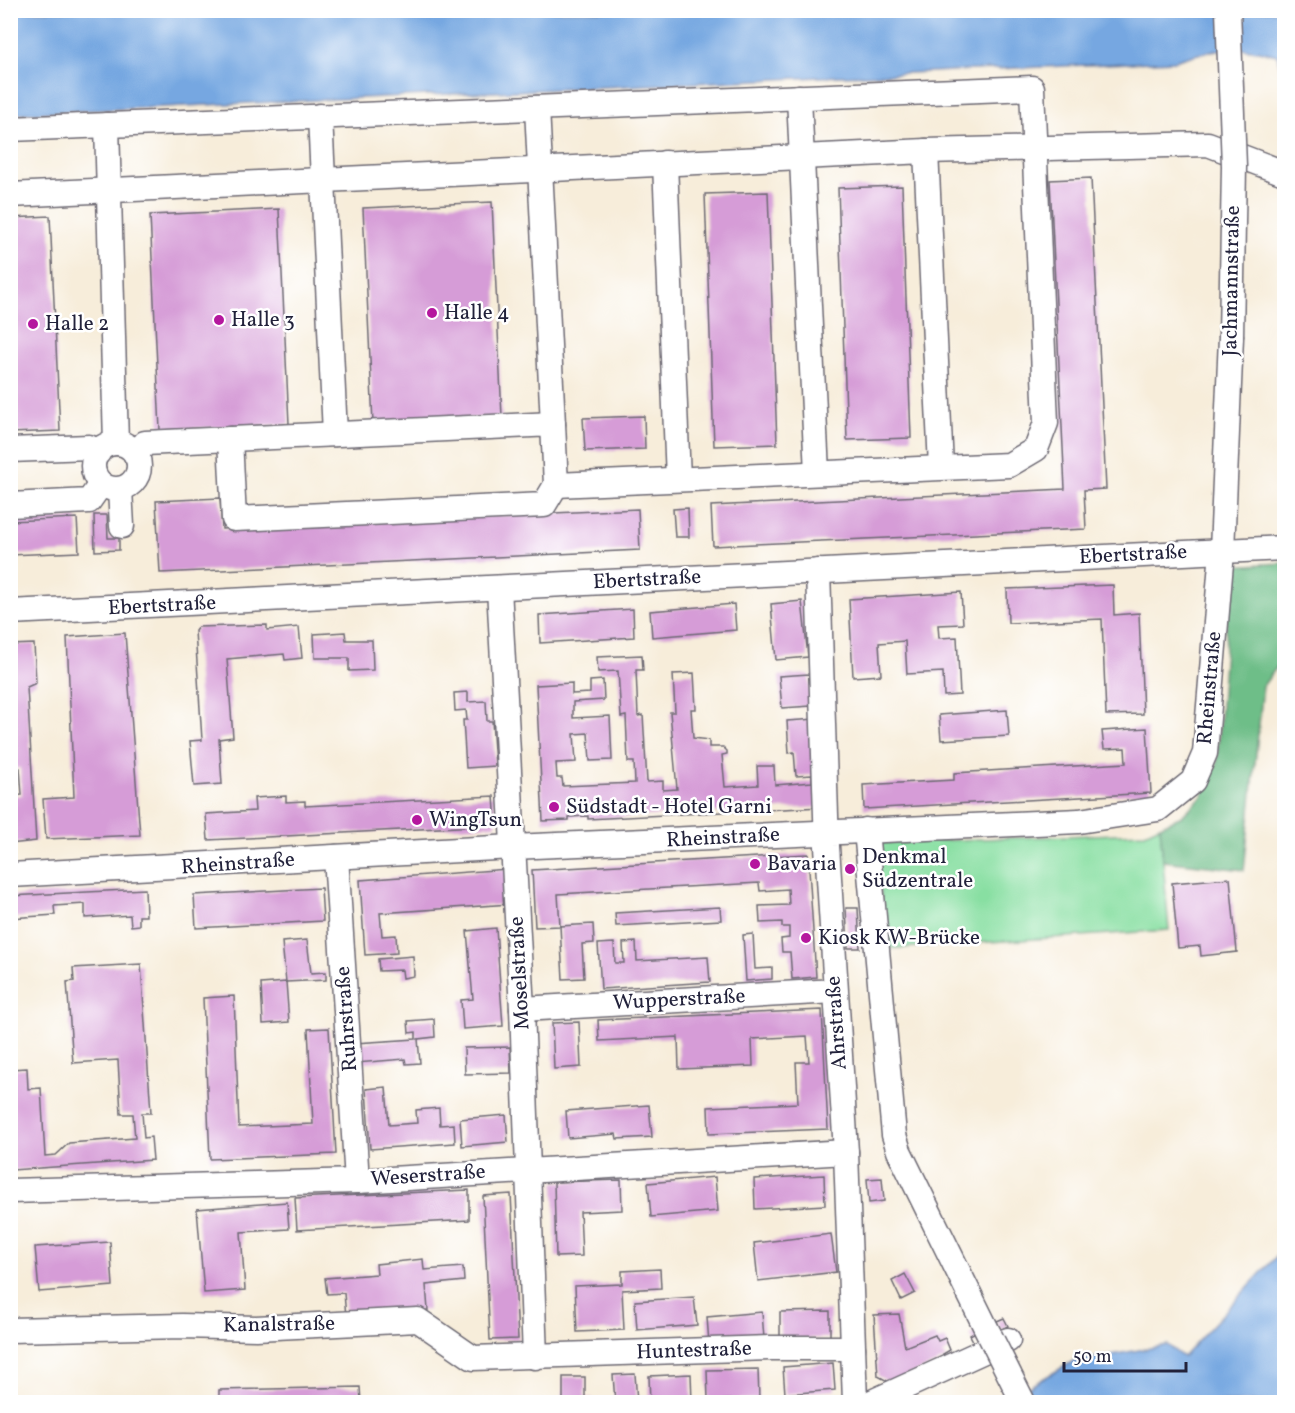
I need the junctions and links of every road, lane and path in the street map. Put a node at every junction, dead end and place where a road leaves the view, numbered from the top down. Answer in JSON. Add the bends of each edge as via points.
{"nodes":[{"id":1,"x":1228,"y":10,"type":"edge"},
{"id":2,"x":799,"y":97,"type":"junction"},
{"id":3,"x":537,"y":108,"type":"junction"},
{"id":4,"x":320,"y":116,"type":"junction"},
{"id":5,"x":106,"y":125,"type":"junction"},
{"id":6,"x":10,"y":129,"type":"edge"},
{"id":7,"x":1034,"y":147,"type":"junction"},
{"id":8,"x":926,"y":151,"type":"junction"},
{"id":9,"x":801,"y":157,"type":"junction"},
{"id":10,"x":665,"y":164,"type":"junction"},
{"id":11,"x":540,"y":169,"type":"junction"},
{"id":12,"x":1284,"y":173,"type":"edge"},
{"id":13,"x":322,"y":180,"type":"junction"},
{"id":14,"x":109,"y":190,"type":"junction"},
{"id":15,"x":10,"y":195,"type":"edge"},
{"id":16,"x":553,"y":424,"type":"junction"},
{"id":17,"x":335,"y":434,"type":"junction"},
{"id":18,"x":230,"y":439,"type":"junction"},
{"id":19,"x":10,"y":450,"type":"edge"},
{"id":20,"x":117,"y":450,"type":"junction"},
{"id":21,"x":941,"y":467,"type":"junction"},
{"id":22,"x":817,"y":473,"type":"junction"},
{"id":23,"x":678,"y":479,"type":"junction"},
{"id":24,"x":556,"y":485,"type":"junction"},
{"id":25,"x":110,"y":486,"type":"junction"},
{"id":26,"x":10,"y":505,"type":"edge"},
{"id":27,"x":122,"y":526,"type":"dead end"},
{"id":28,"x":1284,"y":548,"type":"edge"},
{"id":29,"x":1222,"y":551,"type":"junction"},
{"id":30,"x":818,"y":571,"type":"junction"},
{"id":31,"x":499,"y":588,"type":"junction"},
{"id":32,"x":10,"y":612,"type":"edge"},
{"id":33,"x":866,"y":830,"type":"junction"},
{"id":34,"x":827,"y":833,"type":"junction"},
{"id":35,"x":513,"y":847,"type":"junction"},
{"id":36,"x":336,"y":857,"type":"junction"},
{"id":37,"x":10,"y":875,"type":"edge"},
{"id":38,"x":835,"y":991,"type":"junction"},
{"id":39,"x":522,"y":1009,"type":"junction"},
{"id":40,"x":846,"y":1152,"type":"junction"},
{"id":41,"x":527,"y":1169,"type":"junction"},
{"id":42,"x":357,"y":1181,"type":"junction"},
{"id":43,"x":10,"y":1191,"type":"edge"},
{"id":44,"x":10,"y":1330,"type":"edge"},
{"id":45,"x":999,"y":1338,"type":"junction"},
{"id":46,"x":853,"y":1348,"type":"junction"},
{"id":47,"x":536,"y":1358,"type":"junction"},
{"id":48,"x":855,"y":1402,"type":"edge"},
{"id":49,"x":872,"y":1402,"type":"edge"},
{"id":50,"x":1023,"y":1402,"type":"edge"}],
"edges":[{"from":1,"to":29,"type":"street","name":"Jachmannstraße","bridge":true,"via":[[1234,166],[1232,336]]},
{"from":2,"to":3,"type":"street"},
{"from":2,"to":7,"type":"street","via":[[1032,88]]},
{"from":2,"to":9,"type":"street"},
{"from":3,"to":4,"type":"street"},
{"from":3,"to":11,"type":"street"},
{"from":4,"to":5,"type":"street"},
{"from":4,"to":13,"type":"street"},
{"from":5,"to":6,"type":"street"},
{"from":5,"to":14,"type":"street"},
{"from":7,"to":8,"type":"street"},
{"from":7,"to":12,"type":"street","via":[[1208,144]]},
{"from":7,"to":21,"type":"street","via":[[1046,423],[1036,448],[1010,465]]},
{"from":8,"to":9,"type":"street"},
{"from":8,"to":21,"type":"street"},
{"from":9,"to":10,"type":"street"},
{"from":9,"to":22,"type":"street"},
{"from":10,"to":11,"type":"street"},
{"from":10,"to":23,"type":"street"},
{"from":11,"to":13,"type":"street"},
{"from":11,"to":16,"type":"street"},
{"from":13,"to":14,"type":"street"},
{"from":13,"to":17,"type":"street"},
{"from":14,"to":15,"type":"street"},
{"from":14,"to":20,"type":"street"},
{"from":16,"to":17,"type":"street"},
{"from":16,"to":24,"type":"street"},
{"from":17,"to":18,"type":"street"},
{"from":18,"to":20,"type":"street","via":[[145,443]]},
{"from":18,"to":24,"type":"street","via":[[234,519],[544,505]]},
{"from":19,"to":20,"type":"street"},
{"from":20,"to":25,"type":"street","via":[[94,472]]},
{"from":20,"to":25,"type":"street","via":[[139,462],[137,476],[133,482]]},
{"from":21,"to":22,"type":"street"},
{"from":22,"to":23,"type":"street"},
{"from":23,"to":24,"type":"street"},
{"from":25,"to":26,"type":"street","via":[[89,501]]},
{"from":25,"to":27,"type":"street"},
{"from":28,"to":29,"type":"street","name":"Ebertstraße"},
{"from":29,"to":30,"type":"street","name":"Ebertstraße"},
{"from":29,"to":33,"type":"street","name":"Rheinstraße","via":[[1205,753],[1193,782],[1173,799],[1158,809],[1078,821]]},
{"from":30,"to":31,"type":"street","name":"Ebertstraße"},
{"from":30,"to":34,"type":"street","name":"Ahrstraße"},
{"from":31,"to":32,"type":"street","name":"Ebertstraße"},
{"from":31,"to":35,"type":"street","name":"Moselstraße"},
{"from":33,"to":34,"type":"street","name":"Rheinstraße"},
{"from":33,"to":45,"type":"street","via":[[894,1135]]},
{"from":34,"to":35,"type":"street","name":"Rheinstraße"},
{"from":34,"to":38,"type":"street","name":"Ahrstraße"},
{"from":35,"to":36,"type":"street","name":"Rheinstraße"},
{"from":35,"to":39,"type":"street","name":"Moselstraße"},
{"from":36,"to":37,"type":"street","name":"Rheinstraße"},
{"from":36,"to":42,"type":"street","name":"Ruhrstraße"},
{"from":38,"to":39,"type":"street","name":"Wupperstraße"},
{"from":38,"to":40,"type":"street","name":"Ahrstraße"},
{"from":39,"to":41,"type":"street","name":"Moselstraße"},
{"from":40,"to":41,"type":"street","name":"Weserstraße"},
{"from":40,"to":46,"type":"street","name":"Ahrstraße"},
{"from":41,"to":42,"type":"street","name":"Weserstraße"},
{"from":41,"to":47,"type":"street","name":"Moselstraße"},
{"from":42,"to":43,"type":"street","name":"Weserstraße"},
{"from":44,"to":47,"type":"street","name":"Kanalstraße","via":[[256,1328],[418,1320],[473,1358]]},
{"from":45,"to":49,"type":"street"},
{"from":45,"to":50,"type":"street","bridge":true},
{"from":46,"to":47,"type":"street","name":"Huntestraße"},
{"from":46,"to":48,"type":"street","name":"Ahrstraße"}]}
